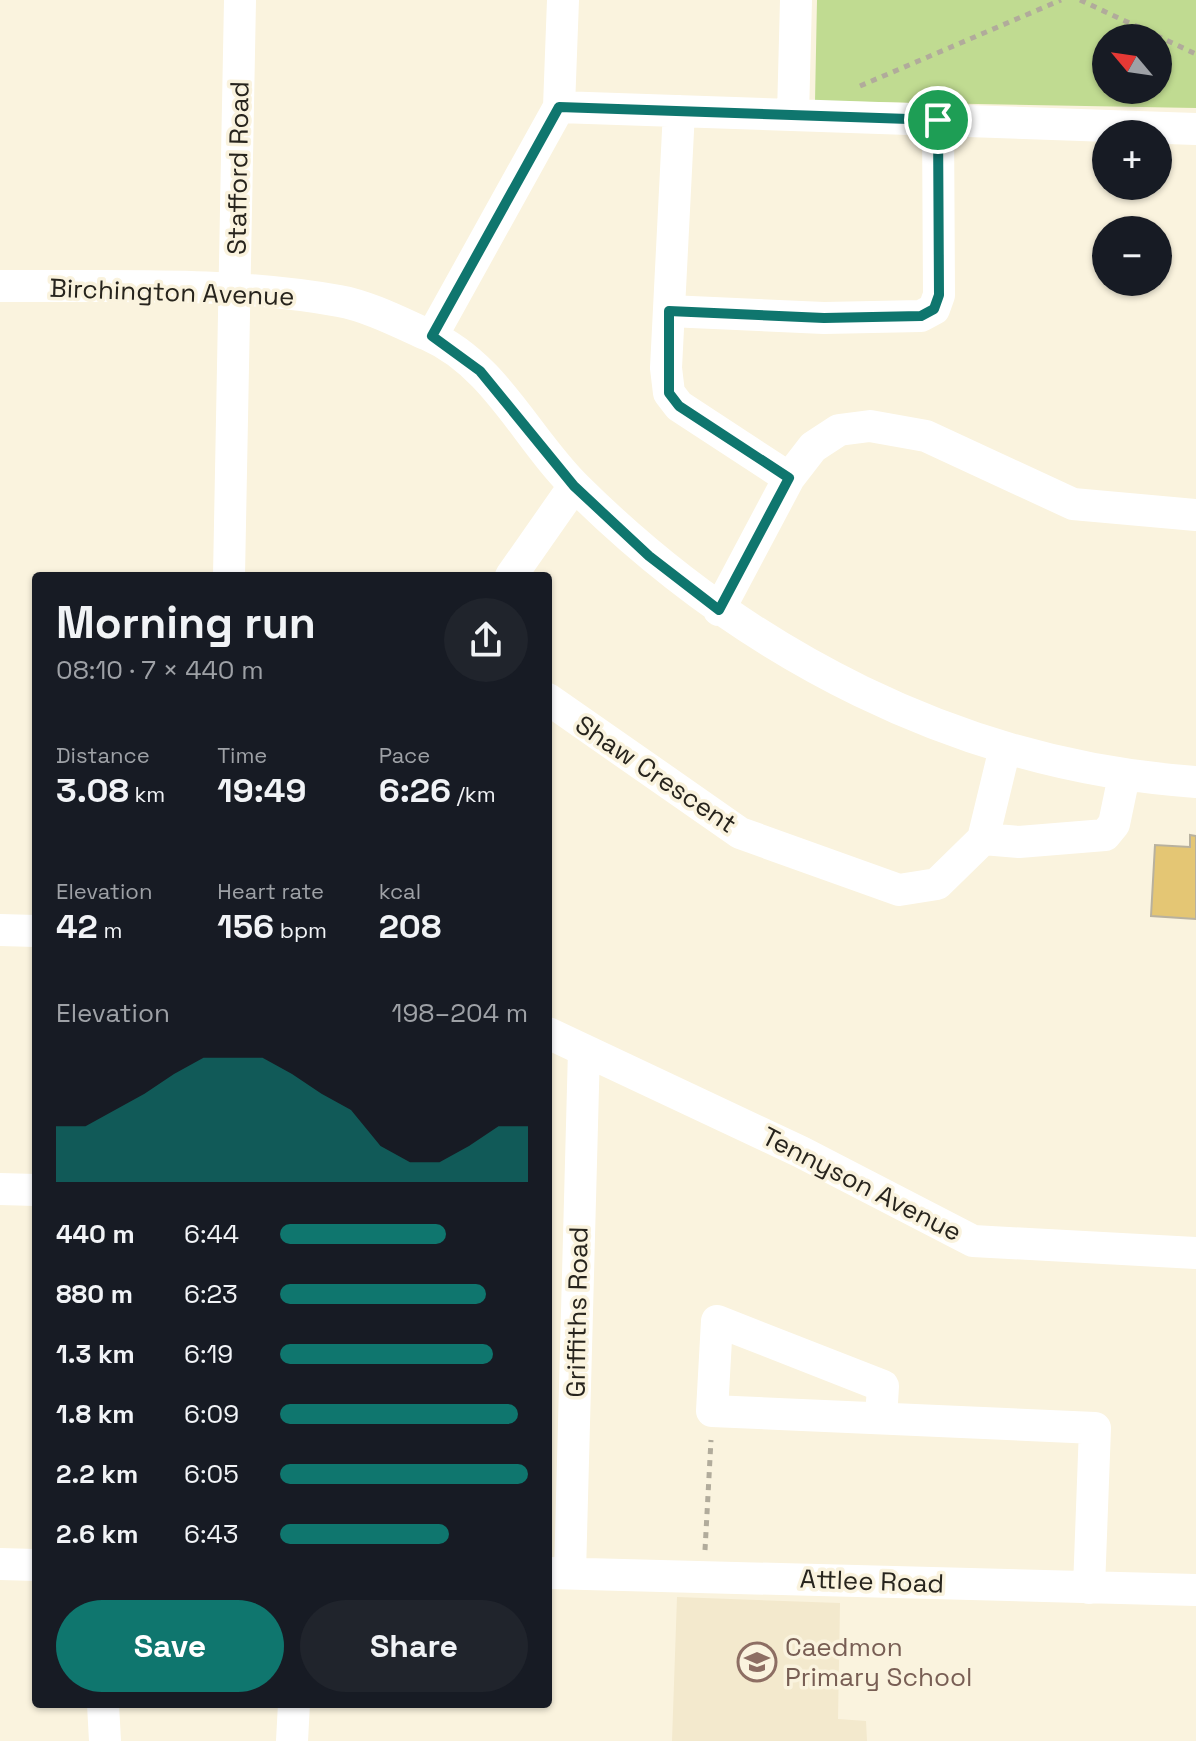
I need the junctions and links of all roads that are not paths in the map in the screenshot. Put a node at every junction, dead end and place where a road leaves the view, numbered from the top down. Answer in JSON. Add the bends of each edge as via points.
{"nodes":[{"id":1,"x":240,"y":0,"type":"edge"},
{"id":2,"x":563,"y":0,"type":"edge"},
{"id":3,"x":796,"y":0,"type":"edge"},
{"id":4,"x":559,"y":107,"type":"junction"},
{"id":5,"x":679,"y":111,"type":"junction"},
{"id":6,"x":793,"y":115,"type":"junction"},
{"id":7,"x":938,"y":120,"type":"junction"},
{"id":8,"x":1196,"y":129,"type":"edge"},
{"id":9,"x":0,"y":286,"type":"edge"},
{"id":10,"x":237,"y":289,"type":"junction"},
{"id":11,"x":669,"y":311,"type":"junction"},
{"id":12,"x":432,"y":336,"type":"junction"},
{"id":13,"x":789,"y":478,"type":"junction"},
{"id":14,"x":574,"y":486,"type":"junction"},
{"id":15,"x":1196,"y":515,"type":"edge"},
{"id":16,"x":229,"y":572,"type":"edge"},
{"id":17,"x":514,"y":572,"type":"edge"},
{"id":18,"x":719,"y":610,"type":"junction"},
{"id":19,"x":552,"y":702,"type":"edge"},
{"id":20,"x":1005,"y":748,"type":"junction"},
{"id":21,"x":1124,"y":776,"type":"junction"},
{"id":22,"x":1196,"y":782,"type":"edge"},
{"id":23,"x":983,"y":839,"type":"junction"},
{"id":24,"x":0,"y":930,"type":"edge"},
{"id":25,"x":32,"y":931,"type":"edge"},
{"id":26,"x":552,"y":1035,"type":"edge"},
{"id":27,"x":584,"y":1050,"type":"junction"},
{"id":28,"x":0,"y":1189,"type":"edge"},
{"id":29,"x":32,"y":1190,"type":"edge"},
{"id":30,"x":1196,"y":1253,"type":"edge"},
{"id":31,"x":881,"y":1418,"type":"junction"},
{"id":32,"x":0,"y":1564,"type":"edge"},
{"id":33,"x":32,"y":1565,"type":"edge"},
{"id":34,"x":559,"y":1573,"type":"edge"},
{"id":35,"x":1089,"y":1588,"type":"junction"},
{"id":36,"x":1196,"y":1590,"type":"edge"},
{"id":37,"x":103,"y":1708,"type":"edge"},
{"id":38,"x":294,"y":1708,"type":"edge"},
{"id":39,"x":105,"y":1741,"type":"edge"},
{"id":40,"x":292,"y":1741,"type":"edge"}],
"edges":[{"from":1,"to":10,"type":"street","name":"Stafford Road"},
{"from":2,"to":4,"type":"street"},
{"from":3,"to":6,"type":"street"},
{"from":4,"to":5,"type":"street"},
{"from":4,"to":12,"type":"street"},
{"from":5,"to":6,"type":"street"},
{"from":5,"to":11,"type":"street"},
{"from":6,"to":7,"type":"street"},
{"from":7,"to":8,"type":"street"},
{"from":7,"to":11,"type":"street","via":[[939,295],[934,309],[921,316],[824,318]]},
{"from":9,"to":10,"type":"street","name":"Birchington Avenue"},
{"from":10,"to":12,"type":"street","name":"Birchington Avenue","via":[[342,301]]},
{"from":10,"to":16,"type":"street","name":"Stafford Road"},
{"from":11,"to":13,"type":"street","via":[[669,393],[679,406]]},
{"from":12,"to":14,"type":"street","name":"Birchington Avenue","via":[[480,371]]},
{"from":13,"to":15,"type":"street","via":[[813,447],[839,430],[870,426],[926,436],[1073,504]]},
{"from":13,"to":18,"type":"street"},
{"from":14,"to":17,"type":"street"},
{"from":14,"to":18,"type":"street","name":"Birchington Avenue","via":[[649,556]]},
{"from":18,"to":20,"type":"street","name":"Birchington Avenue","via":[[782,651],[897,710]]},
{"from":19,"to":23,"type":"street","name":"Shaw Crescent","via":[[740,833],[899,890],[937,884]]},
{"from":20,"to":21,"type":"street","name":"Birchington Avenue"},
{"from":20,"to":23,"type":"street"},
{"from":21,"to":22,"type":"street","name":"Birchington Avenue"},
{"from":21,"to":23,"type":"street","via":[[1114,824],[1105,835],[1019,842]]},
{"from":24,"to":25,"type":"street"},
{"from":26,"to":27,"type":"street","name":"Tennyson Avenue"},
{"from":27,"to":30,"type":"street","name":"Tennyson Avenue","via":[[801,1152],[973,1241]]},
{"from":27,"to":34,"type":"street","name":"Griffiths Road"},
{"from":28,"to":29,"type":"street"},
{"from":31,"to":31,"type":"street","via":[[883,1386],[717,1321],[712,1411]]},
{"from":31,"to":35,"type":"street","via":[[1095,1428]]},
{"from":32,"to":33,"type":"street"},
{"from":34,"to":35,"type":"street","name":"Attlee Road"},
{"from":35,"to":36,"type":"street","name":"Attlee Road"},
{"from":37,"to":39,"type":"street"},
{"from":38,"to":40,"type":"street"}]}
